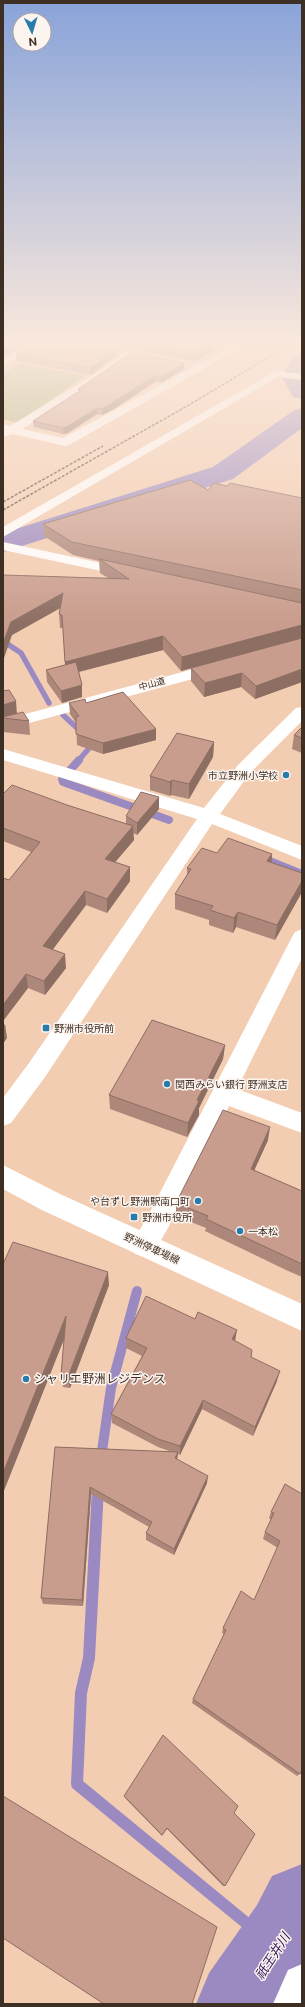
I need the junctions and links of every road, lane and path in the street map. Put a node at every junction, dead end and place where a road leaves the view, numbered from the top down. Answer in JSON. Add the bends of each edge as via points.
{"nodes":[{"id":1,"x":36,"y":437,"type":"edge"},
{"id":2,"x":75,"y":437,"type":"edge"},
{"id":3,"x":168,"y":437,"type":"edge"},
{"id":4,"x":3,"y":533,"type":"edge"},
{"id":5,"x":3,"y":546,"type":"edge"},
{"id":6,"x":146,"y":577,"type":"edge"},
{"id":7,"x":233,"y":663,"type":"edge"},
{"id":8,"x":302,"y":712,"type":"edge"},
{"id":9,"x":3,"y":725,"type":"edge"},
{"id":10,"x":3,"y":754,"type":"edge"},
{"id":11,"x":208,"y":816,"type":"junction"},
{"id":12,"x":302,"y":852,"type":"edge"},
{"id":13,"x":302,"y":937,"type":"edge"},
{"id":14,"x":223,"y":1094,"type":"junction"},
{"id":15,"x":3,"y":1116,"type":"edge"},
{"id":16,"x":302,"y":1123,"type":"edge"},
{"id":17,"x":3,"y":1176,"type":"edge"},
{"id":18,"x":144,"y":1245,"type":"junction"},
{"id":19,"x":302,"y":1318,"type":"edge"},
{"id":20,"x":302,"y":1984,"type":"edge"},
{"id":21,"x":293,"y":2004,"type":"edge"}],
"edges":[{"from":1,"to":2,"type":"street","via":[[65,442]]},
{"from":3,"to":4,"type":"street"},
{"from":5,"to":6,"type":"street"},
{"from":7,"to":9,"type":"street","name":"中山道"},
{"from":8,"to":11,"type":"street","via":[[244,769]]},
{"from":10,"to":11,"type":"street"},
{"from":11,"to":12,"type":"street"},
{"from":11,"to":15,"type":"street"},
{"from":13,"to":14,"type":"street"},
{"from":14,"to":16,"type":"street"},
{"from":14,"to":18,"type":"street","via":[[160,1220]]},
{"from":17,"to":18,"type":"street","name":"野洲停車場線","via":[[51,1202]]},
{"from":18,"to":19,"type":"street","name":"野洲停車場線"},
{"from":20,"to":21,"type":"street"}]}
